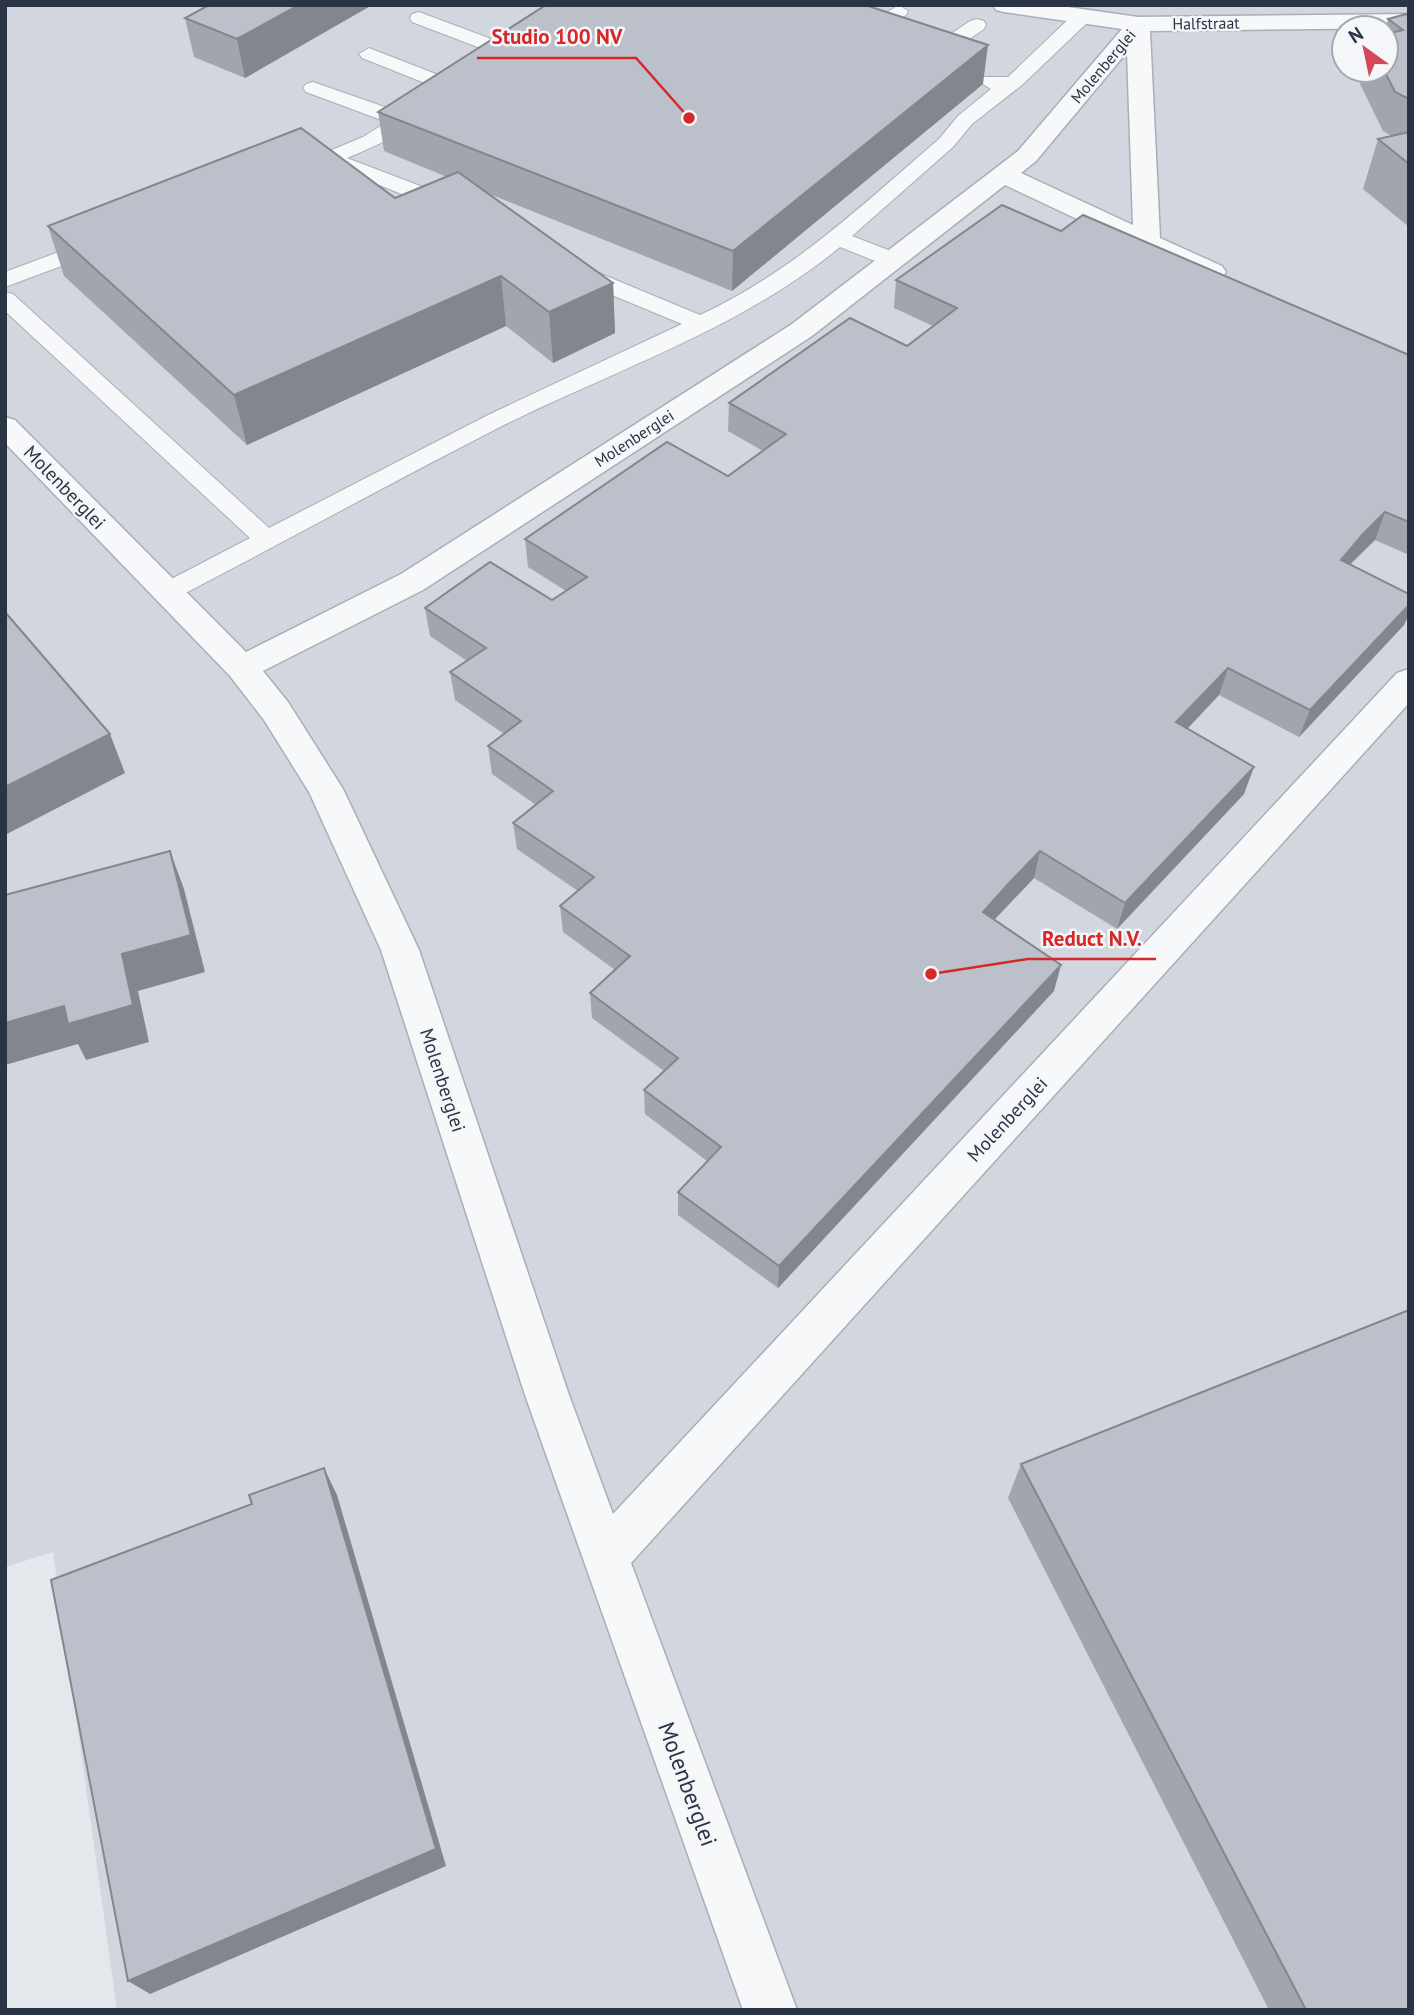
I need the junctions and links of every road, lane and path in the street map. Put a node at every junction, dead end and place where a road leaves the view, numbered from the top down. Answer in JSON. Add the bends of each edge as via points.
{"nodes":[{"id":1,"x":1004,"y":5,"type":"edge"},
{"id":2,"x":899,"y":11,"type":"dead end"},
{"id":3,"x":1083,"y":16,"type":"junction"},
{"id":4,"x":419,"y":18,"type":"dead end"},
{"id":5,"x":1409,"y":21,"type":"edge"},
{"id":6,"x":977,"y":24,"type":"dead end"},
{"id":7,"x":1138,"y":24,"type":"junction"},
{"id":8,"x":531,"y":39,"type":"edge"},
{"id":9,"x":882,"y":43,"type":"edge"},
{"id":10,"x":905,"y":51,"type":"edge"},
{"id":11,"x":511,"y":53,"type":"junction"},
{"id":12,"x":369,"y":54,"type":"dead end"},
{"id":13,"x":927,"y":59,"type":"junction"},
{"id":14,"x":951,"y":68,"type":"edge"},
{"id":15,"x":975,"y":76,"type":"edge"},
{"id":16,"x":1009,"y":84,"type":"junction"},
{"id":17,"x":313,"y":88,"type":"dead end"},
{"id":18,"x":457,"y":89,"type":"junction"},
{"id":19,"x":404,"y":121,"type":"junction"},
{"id":20,"x":332,"y":159,"type":"junction"},
{"id":21,"x":1004,"y":175,"type":"junction"},
{"id":22,"x":282,"y":176,"type":"edge"},
{"id":23,"x":470,"y":214,"type":"edge"},
{"id":24,"x":119,"y":237,"type":"edge"},
{"id":25,"x":837,"y":238,"type":"junction"},
{"id":26,"x":1147,"y":242,"type":"junction"},
{"id":27,"x":893,"y":260,"type":"junction"},
{"id":28,"x":551,"y":261,"type":"edge"},
{"id":29,"x":5,"y":280,"type":"edge"},
{"id":30,"x":1232,"y":281,"type":"edge"},
{"id":31,"x":5,"y":299,"type":"edge"},
{"id":32,"x":702,"y":324,"type":"junction"},
{"id":33,"x":5,"y":426,"type":"edge"},
{"id":34,"x":267,"y":539,"type":"junction"},
{"id":35,"x":167,"y":592,"type":"junction"},
{"id":36,"x":242,"y":668,"type":"junction"},
{"id":37,"x":1409,"y":681,"type":"edge"},
{"id":38,"x":605,"y":1557,"type":"junction"},
{"id":39,"x":770,"y":2010,"type":"edge"}],
"edges":[{"from":1,"to":3,"type":"street","name":"Halfstraat"},
{"from":2,"to":9,"type":"lane","via":[[853,34]]},
{"from":3,"to":7,"type":"street","name":"Halfstraat"},
{"from":3,"to":16,"type":"lane"},
{"from":4,"to":11,"type":"lane"},
{"from":5,"to":7,"type":"street","name":"Halfstraat"},
{"from":6,"to":13,"type":"lane"},
{"from":7,"to":21,"type":"street","name":"Molenberglei","via":[[1027,156]]},
{"from":7,"to":26,"type":"street","name":"Molenberglei"},
{"from":8,"to":11,"type":"lane"},
{"from":10,"to":13,"type":"lane"},
{"from":11,"to":18,"type":"lane"},
{"from":12,"to":18,"type":"lane"},
{"from":13,"to":14,"type":"lane"},
{"from":15,"to":16,"type":"lane"},
{"from":16,"to":25,"type":"lane"},
{"from":17,"to":19,"type":"lane"},
{"from":18,"to":19,"type":"lane"},
{"from":19,"to":20,"type":"lane"},
{"from":20,"to":22,"type":"lane"},
{"from":20,"to":23,"type":"lane"},
{"from":21,"to":26,"type":"street"},
{"from":21,"to":27,"type":"street","name":"Molenberglei"},
{"from":24,"to":29,"type":"lane"},
{"from":25,"to":27,"type":"lane"},
{"from":25,"to":32,"type":"lane","via":[[751,300]]},
{"from":26,"to":30,"type":"street"},
{"from":27,"to":36,"type":"street","name":"Molenberglei","via":[[802,330],[412,582]]},
{"from":28,"to":32,"type":"lane"},
{"from":31,"to":34,"type":"lane"},
{"from":32,"to":34,"type":"lane","via":[[496,419]]},
{"from":33,"to":35,"type":"street","name":"Molenberglei"},
{"from":34,"to":35,"type":"lane"},
{"from":35,"to":36,"type":"street","name":"Molenberglei"},
{"from":36,"to":38,"type":"street","name":"Molenberglei","via":[[276,711],[325,789],[400,950]]},
{"from":37,"to":38,"type":"street","name":"Molenberglei"},
{"from":38,"to":39,"type":"street","name":"Molenberglei"}]}
